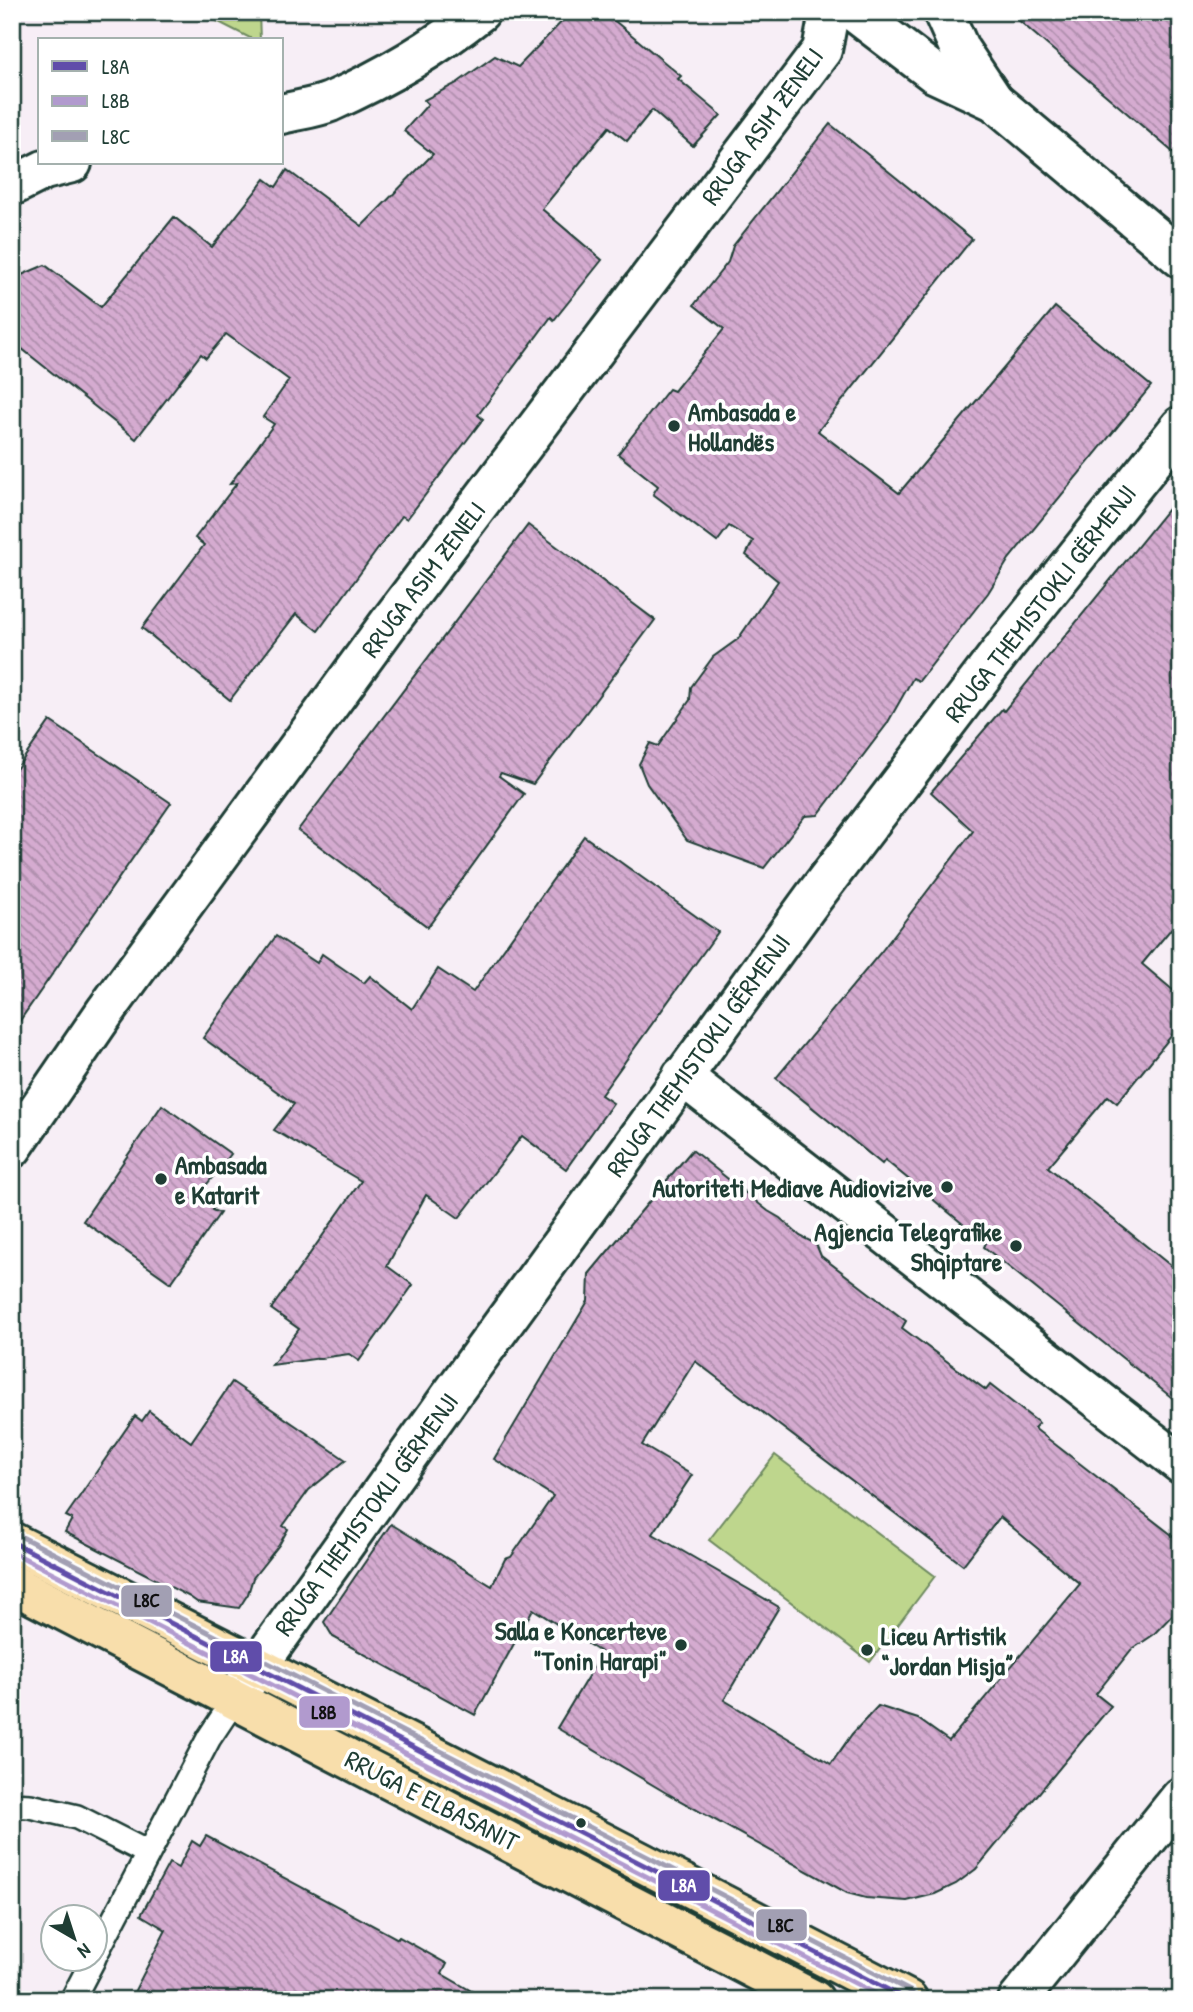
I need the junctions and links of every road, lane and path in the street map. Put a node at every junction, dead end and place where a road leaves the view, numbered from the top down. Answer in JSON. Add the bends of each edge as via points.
{"nodes":[{"id":1,"x":480,"y":12,"type":"edge"},
{"id":2,"x":825,"y":12,"type":"edge"},
{"id":3,"x":854,"y":12,"type":"edge"},
{"id":4,"x":943,"y":12,"type":"edge"},
{"id":5,"x":994,"y":101,"type":"junction"},
{"id":6,"x":284,"y":114,"type":"edge"},
{"id":7,"x":12,"y":151,"type":"edge"},
{"id":8,"x":43,"y":173,"type":"edge"},
{"id":9,"x":1181,"y":258,"type":"edge"},
{"id":10,"x":1181,"y":426,"type":"edge"},
{"id":11,"x":682,"y":1076,"type":"junction"},
{"id":12,"x":12,"y":1148,"type":"edge"},
{"id":13,"x":1181,"y":1464,"type":"edge"},
{"id":14,"x":12,"y":1542,"type":"edge"},
{"id":15,"x":12,"y":1584,"type":"edge"},
{"id":16,"x":255,"y":1667,"type":"junction"},
{"id":17,"x":235,"y":1699,"type":"junction"},
{"id":18,"x":1181,"y":1797,"type":"edge"},
{"id":19,"x":12,"y":1805,"type":"edge"},
{"id":20,"x":148,"y":1853,"type":"junction"},
{"id":21,"x":108,"y":1931,"type":"edge"},
{"id":22,"x":86,"y":1974,"type":"edge"},
{"id":23,"x":900,"y":1998,"type":"edge"},
{"id":24,"x":72,"y":2000,"type":"edge"},
{"id":25,"x":814,"y":2000,"type":"edge"},
{"id":26,"x":1018,"y":2000,"type":"edge"}],
"edges":[{"from":1,"to":6,"type":"street","via":[[376,79],[327,103]]},
{"from":2,"to":12,"type":"street","name":"RRUGA ASIM ZENELI","via":[[822,50],[389,623],[105,1012]]},
{"from":3,"to":5,"type":"street","via":[[934,73]]},
{"from":4,"to":5,"type":"street","via":[[960,50]]},
{"from":5,"to":9,"type":"street"},
{"from":7,"to":8,"type":"street"},
{"from":10,"to":11,"type":"street","name":"RRUGA THEMISTOKLI GËRMENJI","via":[[935,736]]},
{"from":11,"to":13,"type":"street"},
{"from":11,"to":16,"type":"street","name":"RRUGA THEMISTOKLI GËRMENJI"},
{"from":14,"to":16,"type":"main road","name":"RRUGA E ELBASANIT"},
{"from":15,"to":17,"type":"main road","name":"RRUGA E ELBASANIT"},
{"from":16,"to":17,"type":"street","name":"RRUGA THEMISTOKLI GËRMENJI"},
{"from":16,"to":23,"type":"main road","name":"RRUGA E ELBASANIT","via":[[579,1829]]},
{"from":17,"to":20,"type":"lane"},
{"from":17,"to":25,"type":"main road","name":"RRUGA E ELBASANIT"},
{"from":18,"to":26,"type":"street"},
{"from":19,"to":20,"type":"lane","via":[[77,1817]]},
{"from":20,"to":21,"type":"lane"},
{"from":22,"to":24,"type":"lane"}]}
